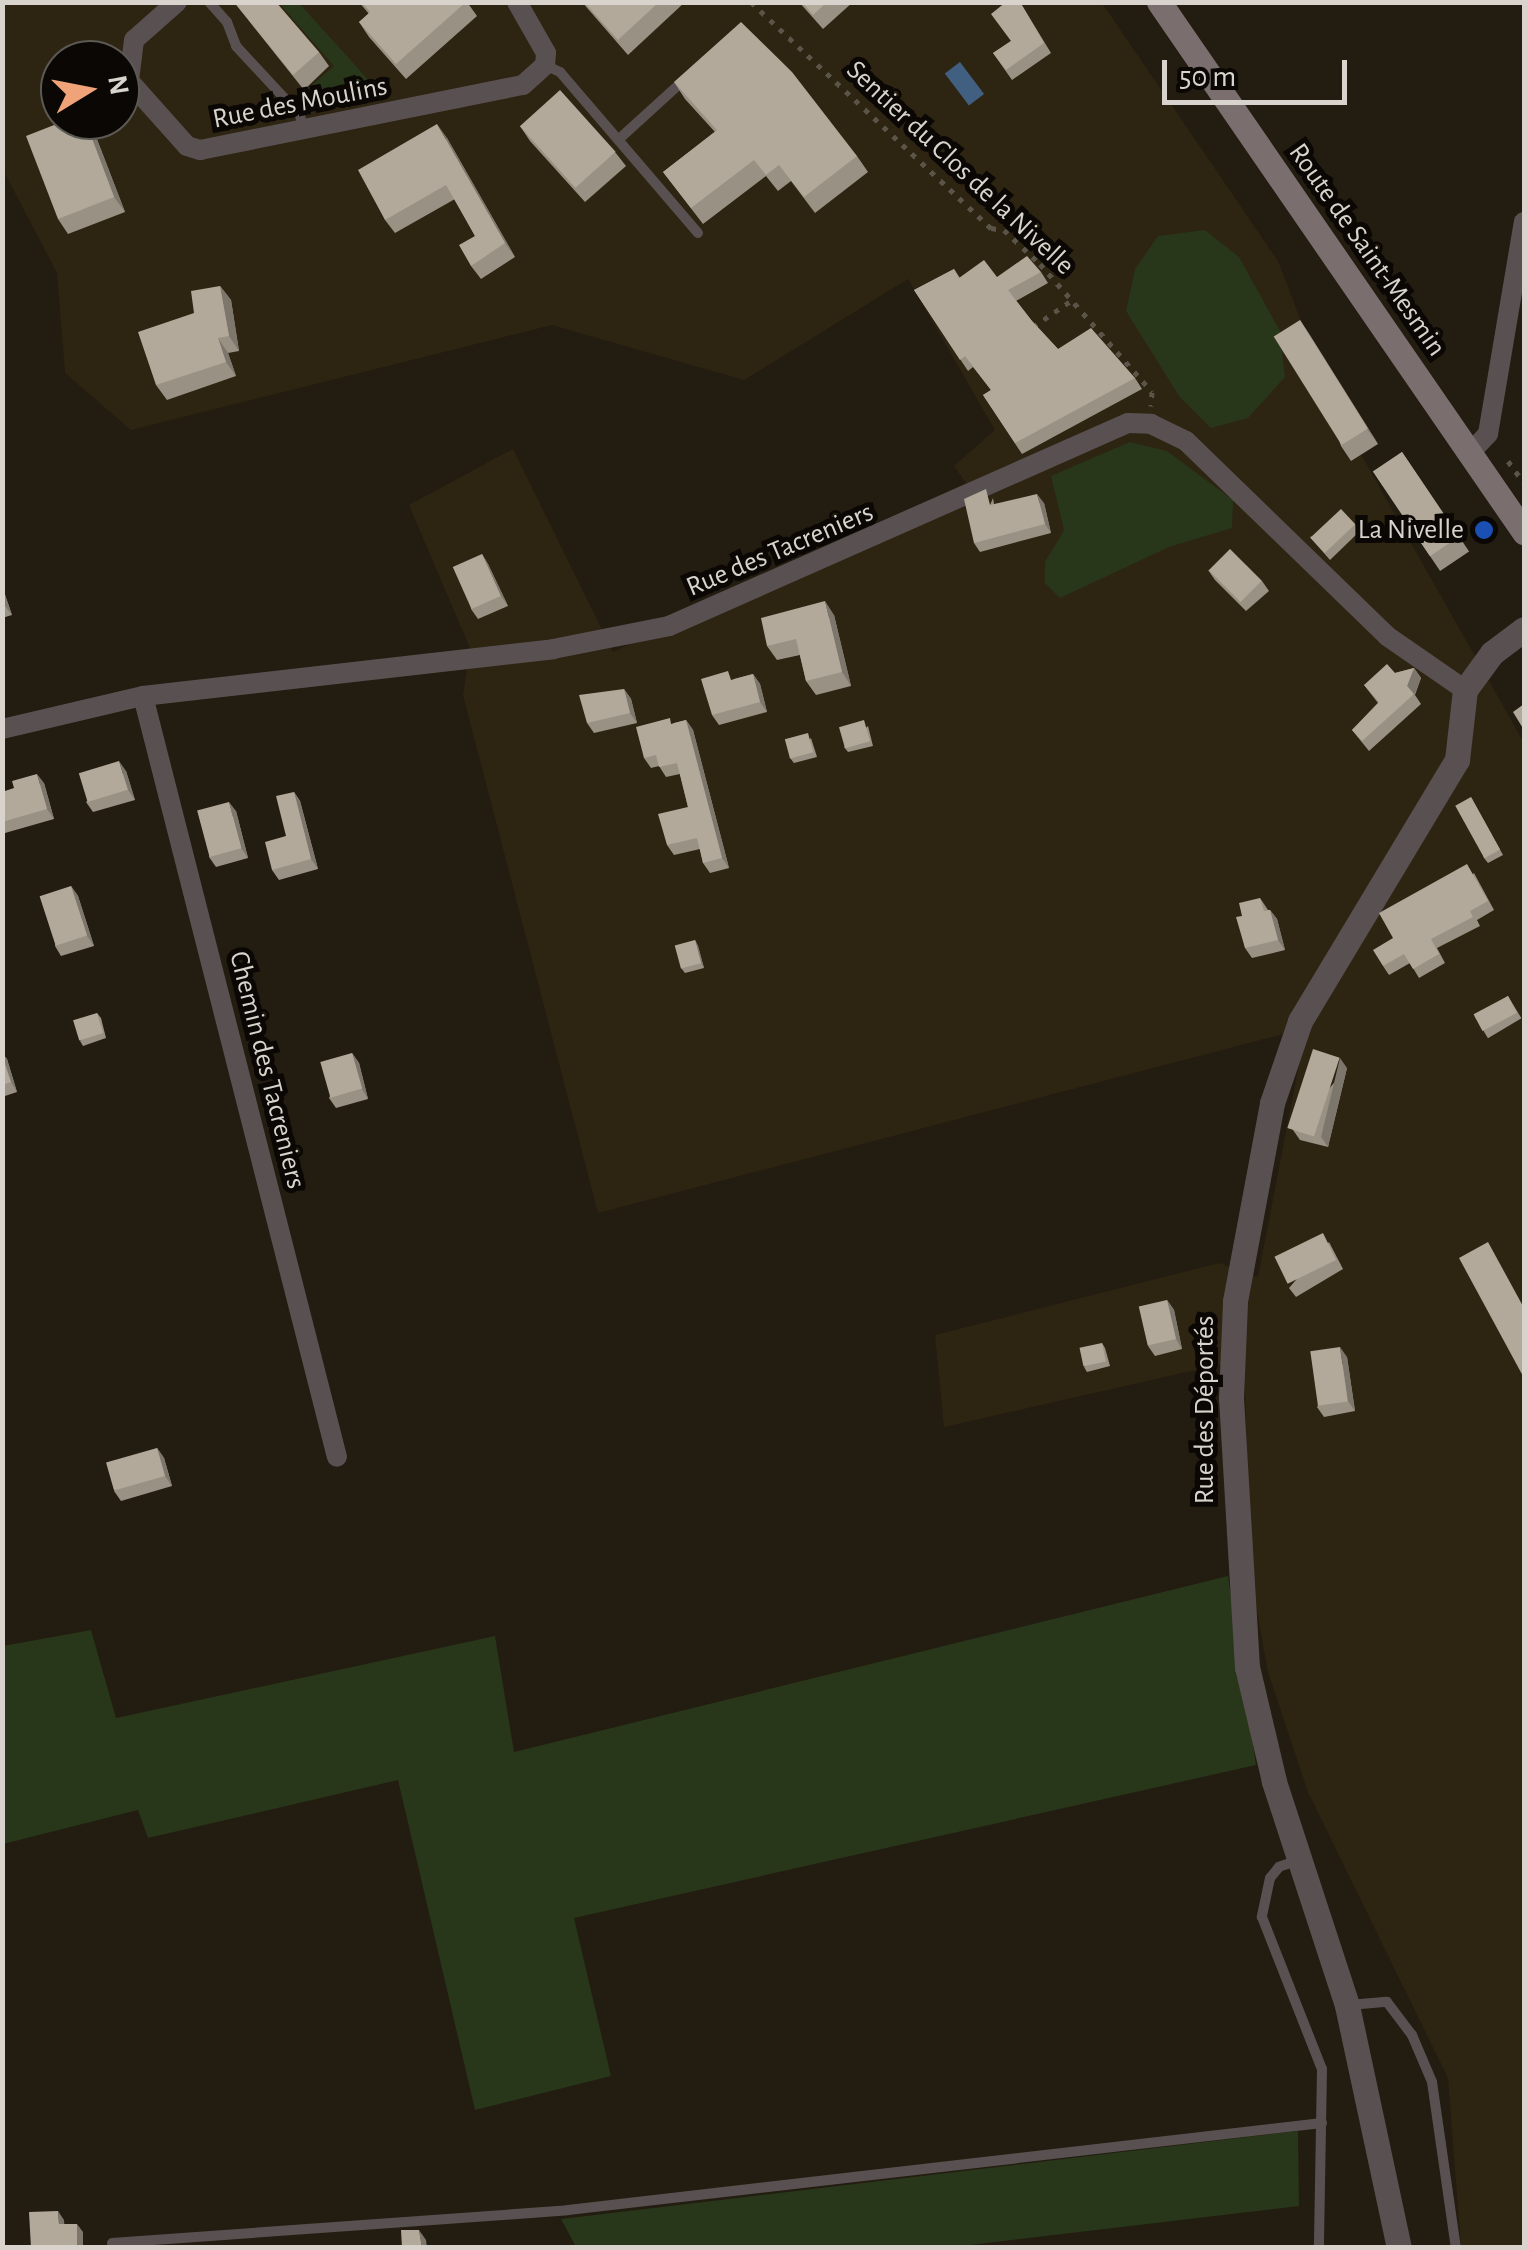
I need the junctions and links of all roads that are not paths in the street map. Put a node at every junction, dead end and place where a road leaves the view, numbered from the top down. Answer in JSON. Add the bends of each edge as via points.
{"nodes":[{"id":1,"x":176,"y":2,"type":"edge"},
{"id":2,"x":209,"y":2,"type":"edge"},
{"id":3,"x":1159,"y":2,"type":"edge"},
{"id":4,"x":530,"y":7,"type":"edge"},
{"id":5,"x":544,"y":65,"type":"junction"},
{"id":6,"x":692,"y":73,"type":"edge"},
{"id":7,"x":303,"y":130,"type":"junction"},
{"id":8,"x":618,"y":140,"type":"junction"},
{"id":9,"x":1524,"y":222,"type":"edge"},
{"id":10,"x":698,"y":233,"type":"dead end"},
{"id":11,"x":1471,"y":452,"type":"junction"},
{"id":12,"x":1524,"y":532,"type":"edge"},
{"id":13,"x":1524,"y":629,"type":"edge"},
{"id":14,"x":1464,"y":690,"type":"junction"},
{"id":15,"x":142,"y":696,"type":"junction"},
{"id":16,"x":2,"y":729,"type":"edge"},
{"id":17,"x":337,"y":1457,"type":"dead end"},
{"id":18,"x":1302,"y":1859,"type":"junction"},
{"id":19,"x":1347,"y":2005,"type":"junction"},
{"id":20,"x":1322,"y":2123,"type":"junction"},
{"id":21,"x":112,"y":2243,"type":"dead end"},
{"id":22,"x":1318,"y":2248,"type":"edge"},
{"id":23,"x":1399,"y":2248,"type":"edge"},
{"id":24,"x":1456,"y":2248,"type":"edge"}],
"edges":[{"from":1,"to":7,"type":"street","name":"Rue des Moulins","via":[[134,40],[127,65],[138,95],[187,146],[200,150]]},
{"from":2,"to":7,"type":"lane","via":[[236,46],[300,115]]},
{"from":3,"to":11,"type":"main road","name":"Route de Saint-Mesmin"},
{"from":4,"to":5,"type":"street"},
{"from":5,"to":7,"type":"street","name":"Rue des Moulins","via":[[504,90]]},
{"from":5,"to":8,"type":"lane","via":[[560,72]]},
{"from":6,"to":8,"type":"lane"},
{"from":8,"to":10,"type":"lane"},
{"from":9,"to":11,"type":"street","via":[[1488,434]]},
{"from":11,"to":12,"type":"main road","name":"Route de Saint-Mesmin"},
{"from":13,"to":14,"type":"street","via":[[1492,653]]},
{"from":14,"to":15,"type":"street","name":"Rue des Tacreniers","via":[[1387,636],[1186,441],[1151,424],[1100,430],[913,522],[670,626],[553,649]]},
{"from":14,"to":18,"type":"street","name":"Rue des Déportés","via":[[1456,760],[1300,1021],[1272,1103],[1245,1221],[1232,1398],[1238,1569],[1247,1667]]},
{"from":15,"to":16,"type":"street","name":"Rue des Tacreniers"},
{"from":15,"to":17,"type":"street","name":"Chemin des Tacreniers"},
{"from":18,"to":19,"type":"street","name":"Rue des Déportés"},
{"from":18,"to":20,"type":"lane","via":[[1270,1878],[1262,1917],[1322,2069]]},
{"from":19,"to":23,"type":"street","name":"Rue des Déportés"},
{"from":19,"to":24,"type":"lane","via":[[1387,2002],[1412,2035],[1432,2082]]},
{"from":20,"to":21,"type":"lane","via":[[568,2210]]},
{"from":20,"to":22,"type":"lane"}]}
